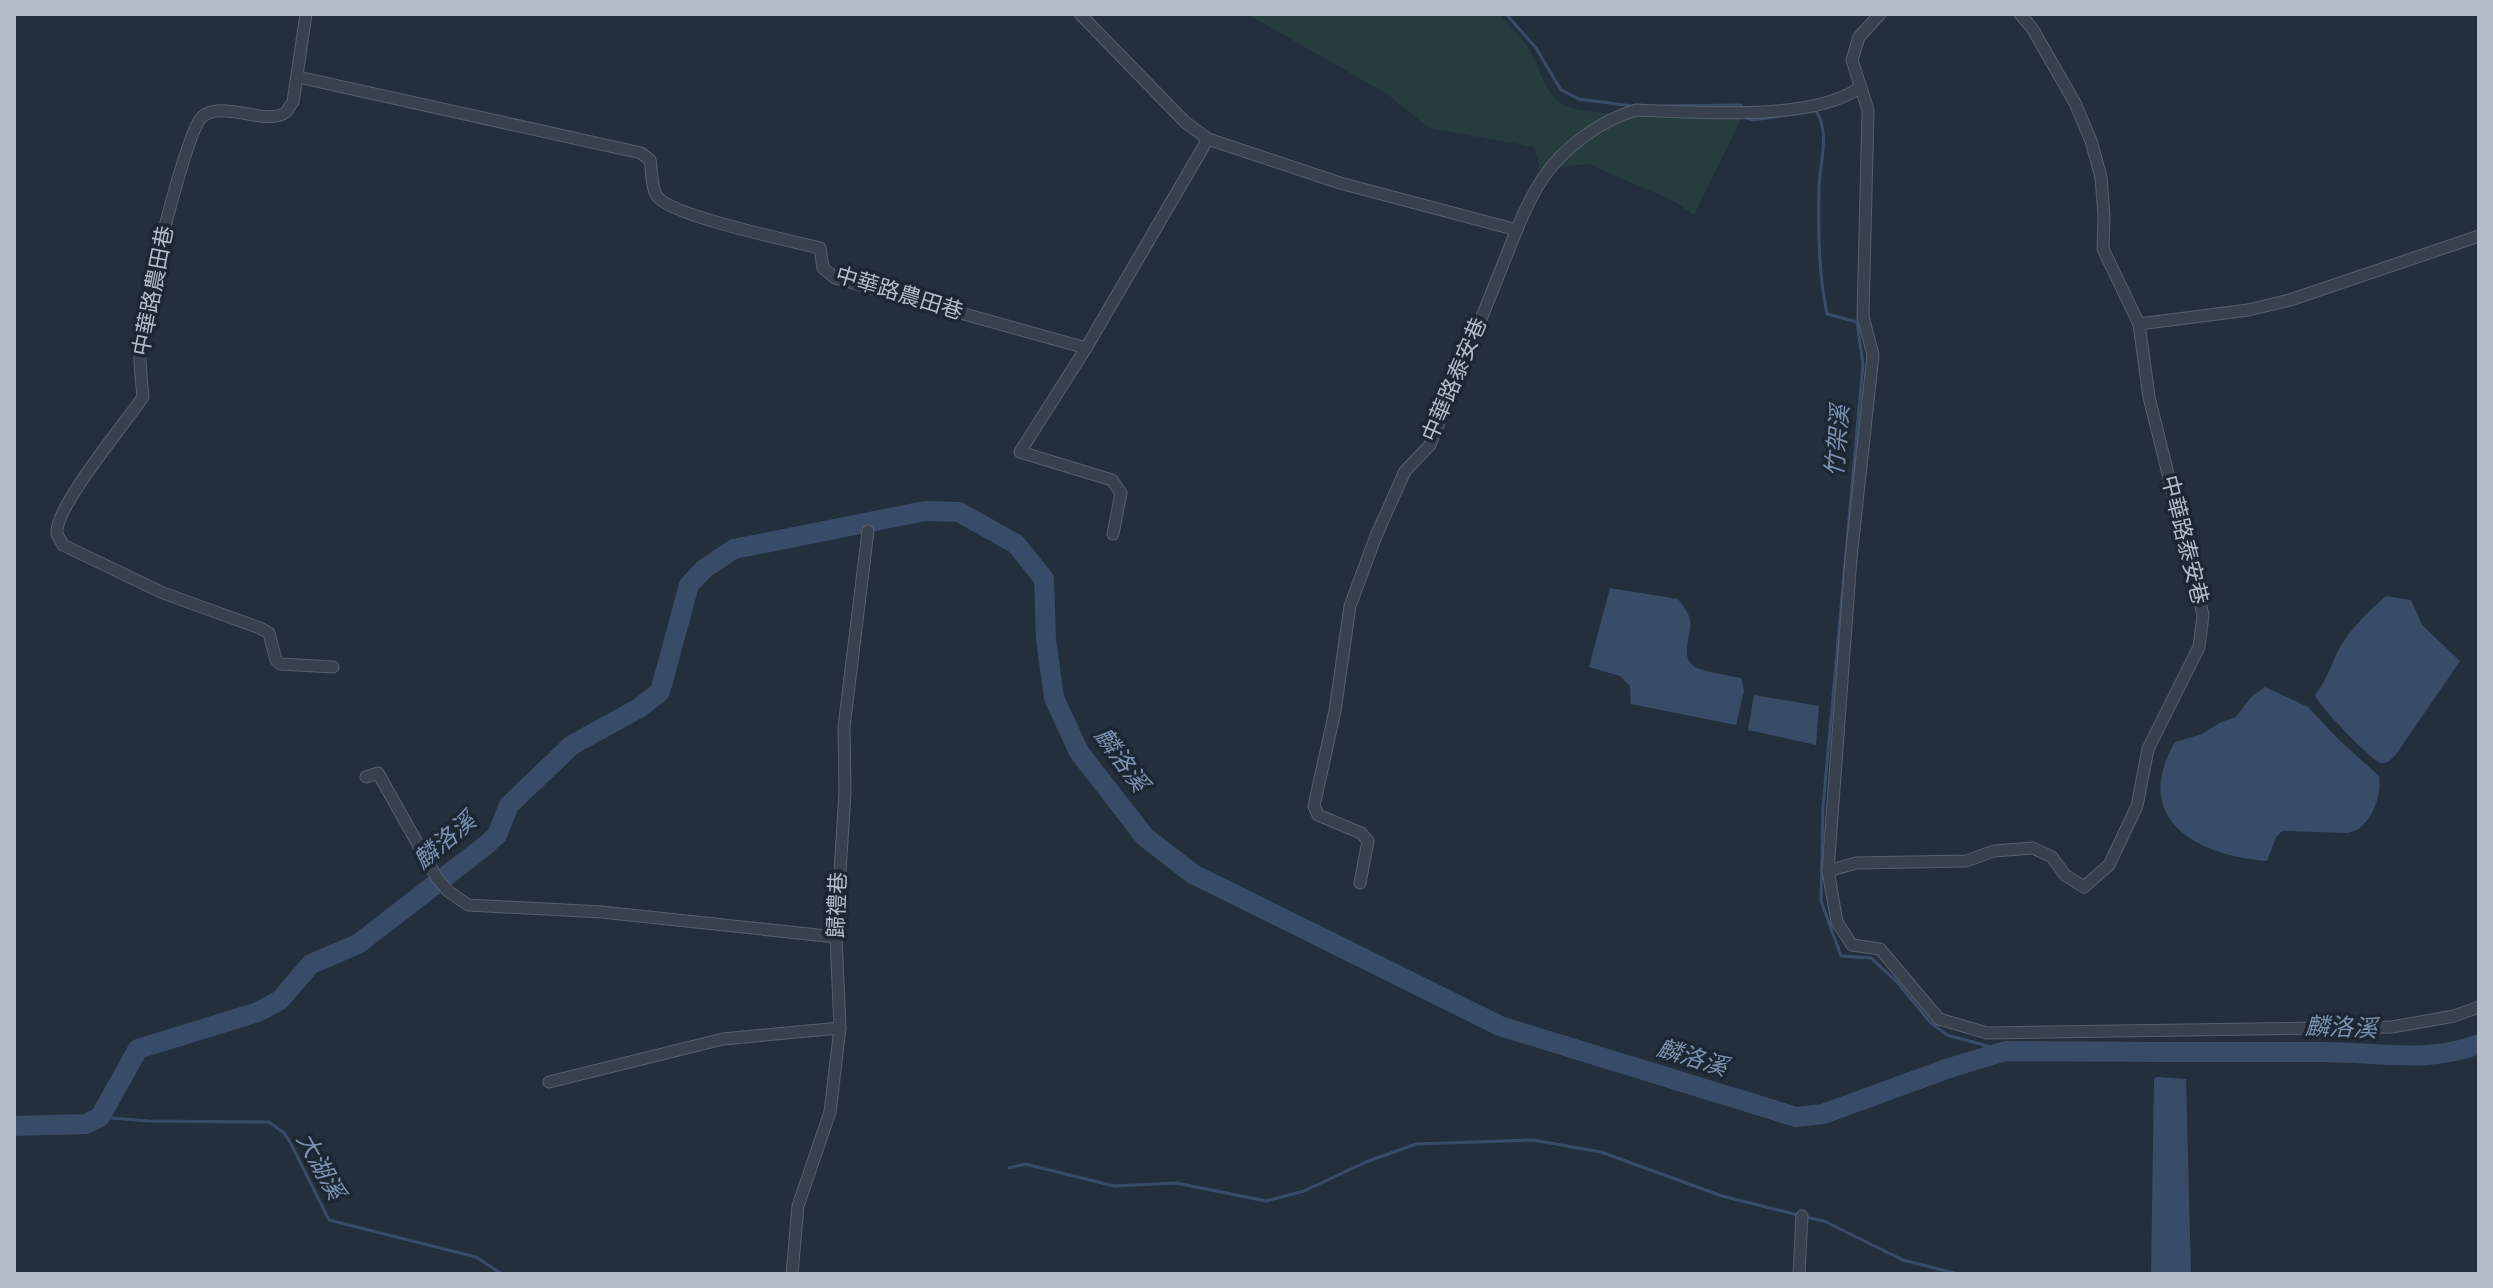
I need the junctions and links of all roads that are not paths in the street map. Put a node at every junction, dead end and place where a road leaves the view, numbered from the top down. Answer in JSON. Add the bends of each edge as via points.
{"nodes":[{"id":1,"x":306,"y":14,"type":"edge"},
{"id":2,"x":1080,"y":14,"type":"edge"},
{"id":3,"x":1880,"y":14,"type":"edge"},
{"id":4,"x":2020,"y":14,"type":"edge"},
{"id":5,"x":298,"y":77,"type":"junction"},
{"id":6,"x":1859,"y":88,"type":"junction"},
{"id":7,"x":1208,"y":139,"type":"junction"},
{"id":8,"x":1517,"y":230,"type":"junction"},
{"id":9,"x":2479,"y":236,"type":"edge"},
{"id":10,"x":2139,"y":324,"type":"junction"},
{"id":11,"x":1086,"y":348,"type":"junction"},
{"id":12,"x":868,"y":531,"type":"dead end"},
{"id":13,"x":1113,"y":534,"type":"dead end"},
{"id":14,"x":333,"y":667,"type":"dead end"},
{"id":15,"x":366,"y":777,"type":"dead end"},
{"id":16,"x":1828,"y":871,"type":"junction"},
{"id":17,"x":1360,"y":883,"type":"dead end"},
{"id":18,"x":836,"y":937,"type":"junction"},
{"id":19,"x":2479,"y":1007,"type":"edge"},
{"id":20,"x":840,"y":1028,"type":"junction"},
{"id":21,"x":549,"y":1082,"type":"dead end"},
{"id":22,"x":1802,"y":1216,"type":"dead end"},
{"id":23,"x":792,"y":1274,"type":"edge"},
{"id":24,"x":1799,"y":1274,"type":"edge"}],
"edges":[{"from":1,"to":5,"type":"street","name":"中華路農田巷"},
{"from":2,"to":7,"type":"street"},
{"from":3,"to":6,"type":"street","via":[[1859,37],[1852,60]]},
{"from":4,"to":10,"type":"street","name":"中華路泰安巷","via":[[2075,103],[2091,141],[2101,177],[2103,249]]},
{"from":5,"to":11,"type":"street","name":"中華路農田巷","via":[[641,153],[650,160],[655,194],[665,205],[820,248],[823,268],[835,278]]},
{"from":5,"to":14,"type":"street","name":"中華路農田巷","via":[[293,102],[285,112],[275,116],[213,111],[197,124],[178,177],[141,329],[143,397],[72,496],[57,535],[63,545],[163,593],[269,633],[280,664]]},
{"from":6,"to":8,"type":"street","name":"中華路泰安巷","via":[[1832,103],[1745,113],[1636,110],[1615,117],[1561,156]]},
{"from":6,"to":16,"type":"street","via":[[1868,110],[1863,317],[1873,355],[1851,558]]},
{"from":7,"to":8,"type":"street","via":[[1340,183]]},
{"from":7,"to":11,"type":"street"},
{"from":8,"to":17,"type":"street","name":"中華路泰安巷","via":[[1430,445],[1405,471],[1350,606],[1314,806],[1318,815],[1368,841]]},
{"from":9,"to":10,"type":"street","via":[[2290,300]]},
{"from":10,"to":16,"type":"street","name":"中華路泰安巷","via":[[2149,397],[2203,615],[2199,647],[2148,749],[2137,806],[2109,865],[2084,887],[2065,875],[2052,857],[2033,848],[1994,851],[1966,861],[1856,863]]},
{"from":11,"to":13,"type":"street","via":[[1020,452],[1112,480],[1121,493]]},
{"from":12,"to":18,"type":"street","name":"歸禮巷","via":[[844,727]]},
{"from":15,"to":18,"type":"street","via":[[378,773],[437,878],[468,905],[602,912]]},
{"from":16,"to":19,"type":"street","via":[[1837,922],[1852,945],[1880,949],[1939,1019],[1987,1033],[2392,1027]]},
{"from":18,"to":20,"type":"street","name":"歸禮巷"},
{"from":20,"to":21,"type":"street","via":[[723,1039]]},
{"from":20,"to":23,"type":"street","name":"歸禮巷","via":[[830,1112],[798,1206]]},
{"from":22,"to":24,"type":"street"}]}
